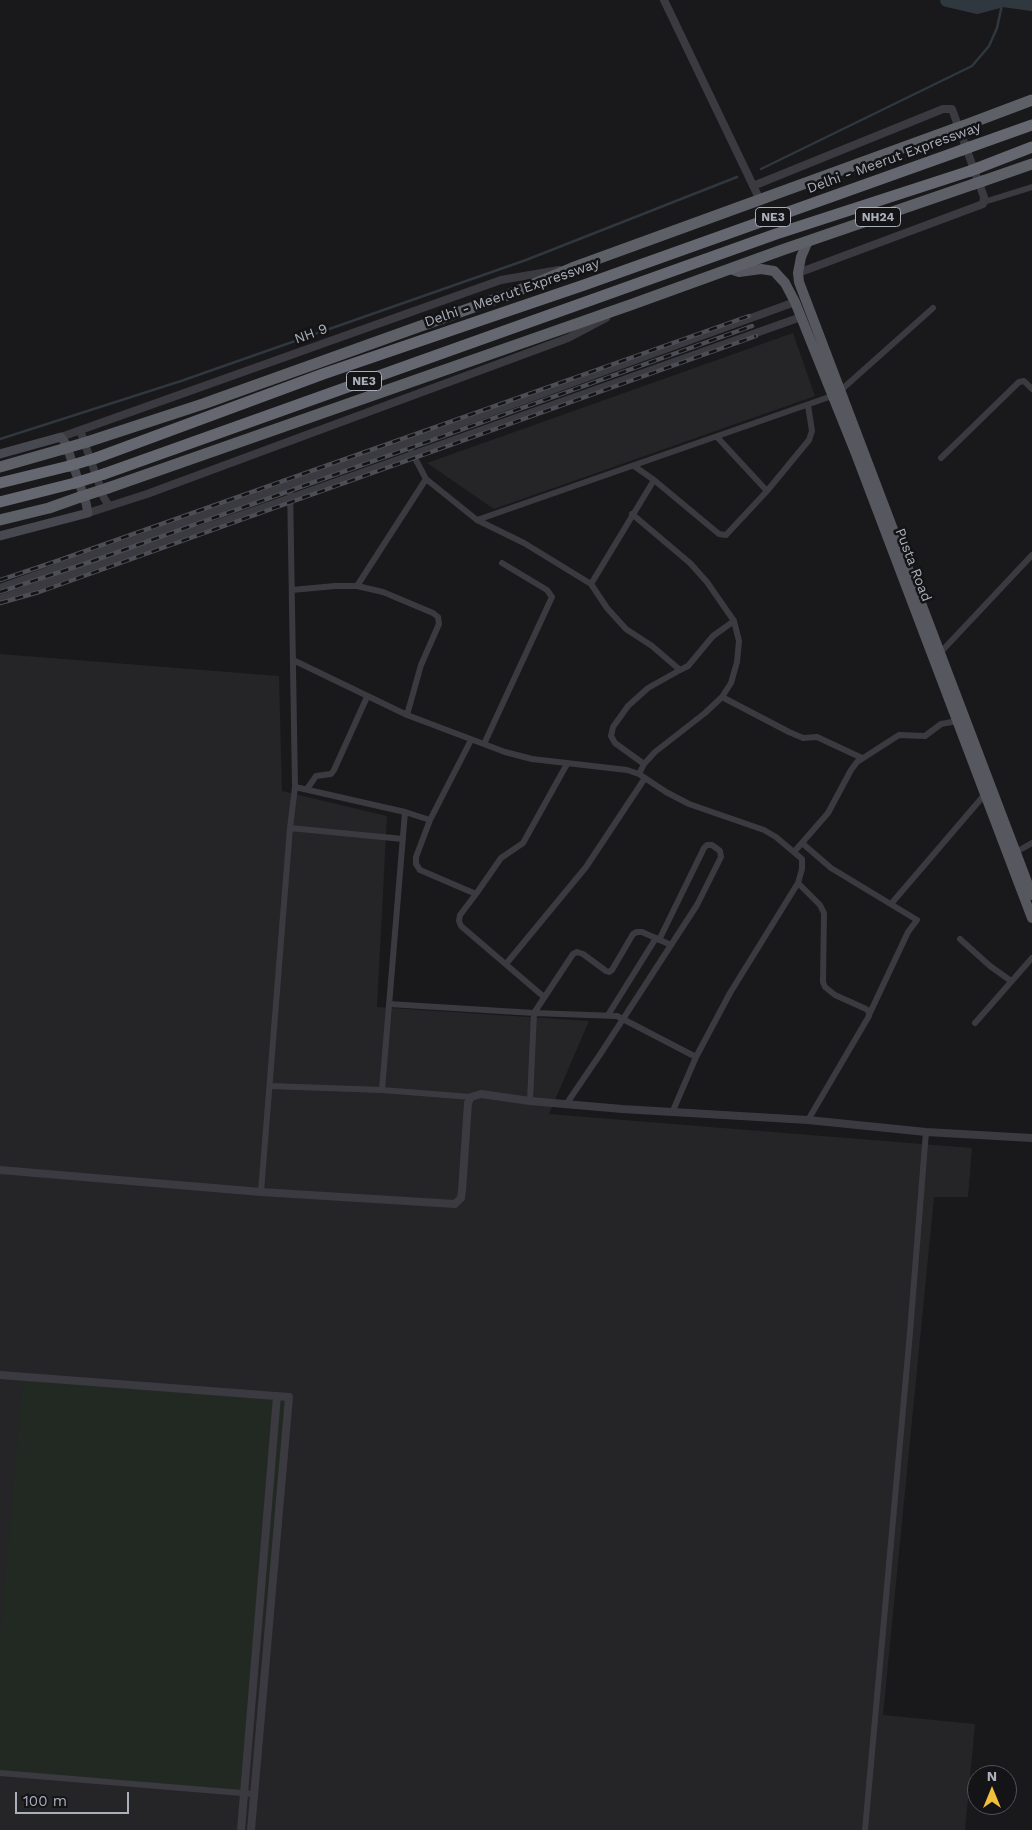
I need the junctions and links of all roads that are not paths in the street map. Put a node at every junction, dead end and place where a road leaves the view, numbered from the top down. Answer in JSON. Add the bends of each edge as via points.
{"nodes":[{"id":1,"x":664,"y":0,"type":"edge"},
{"id":2,"x":1032,"y":100,"type":"edge"},
{"id":3,"x":1032,"y":125,"type":"edge"},
{"id":4,"x":1032,"y":147,"type":"edge"},
{"id":5,"x":1032,"y":164,"type":"edge"},
{"id":6,"x":753,"y":186,"type":"junction"},
{"id":7,"x":1032,"y":187,"type":"edge"},
{"id":8,"x":760,"y":200,"type":"junction"},
{"id":9,"x":984,"y":202,"type":"junction"},
{"id":10,"x":808,"y":241,"type":"junction"},
{"id":11,"x":572,"y":268,"type":"junction"},
{"id":12,"x":730,"y":268,"type":"junction"},
{"id":13,"x":798,"y":273,"type":"junction"},
{"id":14,"x":795,"y":302,"type":"junction"},
{"id":15,"x":633,"y":304,"type":"junction"},
{"id":16,"x":933,"y":308,"type":"dead end"},
{"id":17,"x":801,"y":317,"type":"junction"},
{"id":18,"x":1032,"y":389,"type":"edge"},
{"id":19,"x":836,"y":394,"type":"junction"},
{"id":20,"x":808,"y":406,"type":"junction"},
{"id":21,"x":80,"y":430,"type":"junction"},
{"id":22,"x":61,"y":437,"type":"junction"},
{"id":23,"x":717,"y":437,"type":"junction"},
{"id":24,"x":407,"y":442,"type":"junction"},
{"id":25,"x":0,"y":454,"type":"edge"},
{"id":26,"x":412,"y":454,"type":"junction"},
{"id":27,"x":941,"y":458,"type":"dead end"},
{"id":28,"x":634,"y":466,"type":"junction"},
{"id":29,"x":0,"y":467,"type":"edge"},
{"id":30,"x":426,"y":479,"type":"junction"},
{"id":31,"x":654,"y":480,"type":"junction"},
{"id":32,"x":0,"y":483,"type":"edge"},
{"id":33,"x":290,"y":485,"type":"junction"},
{"id":34,"x":767,"y":491,"type":"junction"},
{"id":35,"x":291,"y":498,"type":"junction"},
{"id":36,"x":0,"y":502,"type":"edge"},
{"id":37,"x":109,"y":506,"type":"junction"},
{"id":38,"x":88,"y":513,"type":"junction"},
{"id":39,"x":632,"y":514,"type":"junction"},
{"id":40,"x":0,"y":520,"type":"edge"},
{"id":41,"x":477,"y":520,"type":"junction"},
{"id":42,"x":0,"y":536,"type":"edge"},
{"id":43,"x":1032,"y":555,"type":"edge"},
{"id":44,"x":502,"y":563,"type":"dead end"},
{"id":45,"x":591,"y":584,"type":"junction"},
{"id":46,"x":358,"y":586,"type":"junction"},
{"id":47,"x":0,"y":588,"type":"edge"},
{"id":48,"x":292,"y":590,"type":"junction"},
{"id":49,"x":0,"y":599,"type":"edge"},
{"id":50,"x":734,"y":621,"type":"junction"},
{"id":51,"x":937,"y":656,"type":"junction"},
{"id":52,"x":293,"y":660,"type":"junction"},
{"id":53,"x":680,"y":670,"type":"junction"},
{"id":54,"x":367,"y":696,"type":"junction"},
{"id":55,"x":722,"y":697,"type":"junction"},
{"id":56,"x":407,"y":715,"type":"junction"},
{"id":57,"x":958,"y":721,"type":"junction"},
{"id":58,"x":471,"y":740,"type":"junction"},
{"id":59,"x":484,"y":744,"type":"junction"},
{"id":60,"x":862,"y":758,"type":"junction"},
{"id":61,"x":567,"y":764,"type":"junction"},
{"id":62,"x":644,"y":764,"type":"junction"},
{"id":63,"x":642,"y":776,"type":"junction"},
{"id":64,"x":295,"y":787,"type":"junction"},
{"id":65,"x":307,"y":789,"type":"junction"},
{"id":66,"x":986,"y":793,"type":"junction"},
{"id":67,"x":405,"y":812,"type":"junction"},
{"id":68,"x":430,"y":820,"type":"junction"},
{"id":69,"x":290,"y":828,"type":"junction"},
{"id":70,"x":403,"y":839,"type":"junction"},
{"id":71,"x":802,"y":843,"type":"junction"},
{"id":72,"x":1032,"y":843,"type":"edge"},
{"id":73,"x":794,"y":852,"type":"junction"},
{"id":74,"x":1016,"y":852,"type":"junction"},
{"id":75,"x":798,"y":883,"type":"junction"},
{"id":76,"x":476,"y":894,"type":"junction"},
{"id":77,"x":1032,"y":895,"type":"edge"},
{"id":78,"x":891,"y":904,"type":"junction"},
{"id":79,"x":1032,"y":918,"type":"edge"},
{"id":80,"x":960,"y":938,"type":"dead end"},
{"id":81,"x":658,"y":939,"type":"junction"},
{"id":82,"x":671,"y":946,"type":"junction"},
{"id":83,"x":1032,"y":958,"type":"edge"},
{"id":84,"x":506,"y":964,"type":"junction"},
{"id":85,"x":1011,"y":981,"type":"junction"},
{"id":86,"x":544,"y":997,"type":"junction"},
{"id":87,"x":390,"y":1004,"type":"junction"},
{"id":88,"x":534,"y":1013,"type":"junction"},
{"id":89,"x":608,"y":1015,"type":"junction"},
{"id":90,"x":868,"y":1016,"type":"junction"},
{"id":91,"x":624,"y":1019,"type":"junction"},
{"id":92,"x":974,"y":1023,"type":"dead end"},
{"id":93,"x":696,"y":1057,"type":"junction"},
{"id":94,"x":270,"y":1086,"type":"junction"},
{"id":95,"x":382,"y":1090,"type":"junction"},
{"id":96,"x":471,"y":1097,"type":"junction"},
{"id":97,"x":530,"y":1101,"type":"junction"},
{"id":98,"x":567,"y":1103,"type":"junction"},
{"id":99,"x":672,"y":1113,"type":"junction"},
{"id":100,"x":808,"y":1120,"type":"junction"},
{"id":101,"x":926,"y":1132,"type":"junction"},
{"id":102,"x":1032,"y":1138,"type":"edge"},
{"id":103,"x":0,"y":1170,"type":"edge"},
{"id":104,"x":261,"y":1192,"type":"junction"},
{"id":105,"x":0,"y":1375,"type":"edge"},
{"id":106,"x":277,"y":1396,"type":"junction"},
{"id":107,"x":0,"y":1773,"type":"edge"},
{"id":108,"x":244,"y":1794,"type":"junction"},
{"id":109,"x":254,"y":1794,"type":"junction"},
{"id":110,"x":241,"y":1830,"type":"edge"},
{"id":111,"x":251,"y":1830,"type":"edge"},
{"id":112,"x":865,"y":1830,"type":"edge"}],
"edges":[{"from":1,"to":6,"type":"street"},
{"from":2,"to":8,"type":"highway"},
{"from":3,"to":32,"type":"highway","name":"Delhi - Meerut Expressway","number":"NE3","bridge":true,"via":[[584,285],[323,374],[96,458]]},
{"from":4,"to":36,"type":"highway","number":"NE3","bridge":true,"via":[[974,170],[776,234],[104,474]]},
{"from":5,"to":10,"type":"highway","number":"NH24"},
{"from":6,"to":8,"type":"street"},
{"from":6,"to":9,"type":"street","via":[[950,108]]},
{"from":7,"to":9,"type":"street"},
{"from":8,"to":11,"type":"highway"},
{"from":9,"to":13,"type":"street","via":[[961,214]]},
{"from":10,"to":12,"type":"highway","number":"NH24"},
{"from":10,"to":13,"type":"main road"},
{"from":11,"to":21,"type":"street","name":"NH 9","via":[[501,280]]},
{"from":11,"to":29,"type":"highway","bridge":true,"via":[[510,294],[203,404]]},
{"from":12,"to":14,"type":"main road","name":"Pusta Road","via":[[739,272],[774,271],[785,282]]},
{"from":12,"to":15,"type":"highway"},
{"from":13,"to":19,"type":"main road","name":"Pusta Road"},
{"from":14,"to":17,"type":"main road","name":"Pusta Road"},
{"from":14,"to":24,"type":"street"},
{"from":15,"to":37,"type":"street","via":[[568,338]]},
{"from":15,"to":40,"type":"highway","bridge":true,"via":[[108,488]]},
{"from":16,"to":19,"type":"street"},
{"from":17,"to":19,"type":"main road","name":"Pusta Road"},
{"from":17,"to":26,"type":"street"},
{"from":18,"to":27,"type":"street","via":[[1024,381],[1019,382]]},
{"from":19,"to":20,"type":"street"},
{"from":19,"to":51,"type":"main road","name":"Pusta Road","via":[[856,454]]},
{"from":20,"to":23,"type":"street"},
{"from":20,"to":34,"type":"street","via":[[812,431],[809,440]]},
{"from":21,"to":22,"type":"street","name":"NH 9"},
{"from":21,"to":37,"type":"street"},
{"from":22,"to":25,"type":"main road"},
{"from":22,"to":38,"type":"main road"},
{"from":23,"to":28,"type":"street"},
{"from":23,"to":34,"type":"street"},
{"from":24,"to":26,"type":"street"},
{"from":24,"to":33,"type":"street"},
{"from":26,"to":30,"type":"street"},
{"from":26,"to":35,"type":"street"},
{"from":28,"to":31,"type":"street"},
{"from":28,"to":41,"type":"street"},
{"from":30,"to":41,"type":"street"},
{"from":30,"to":46,"type":"street"},
{"from":31,"to":34,"type":"street","via":[[723,535],[729,533]]},
{"from":31,"to":39,"type":"street"},
{"from":33,"to":35,"type":"street"},
{"from":33,"to":47,"type":"street"},
{"from":35,"to":48,"type":"street"},
{"from":35,"to":49,"type":"street"},
{"from":37,"to":38,"type":"street"},
{"from":38,"to":42,"type":"main road"},
{"from":39,"to":45,"type":"street"},
{"from":39,"to":50,"type":"street","via":[[690,562]]},
{"from":41,"to":45,"type":"street","via":[[524,543]]},
{"from":43,"to":51,"type":"street"},
{"from":44,"to":59,"type":"street","via":[[547,590],[552,597]]},
{"from":45,"to":53,"type":"street","via":[[626,629]]},
{"from":46,"to":48,"type":"street"},
{"from":46,"to":56,"type":"street","via":[[383,592],[438,617]]},
{"from":48,"to":52,"type":"street"},
{"from":50,"to":53,"type":"street","via":[[713,636],[688,666]]},
{"from":50,"to":55,"type":"street","via":[[738,641],[737,662],[731,683]]},
{"from":51,"to":57,"type":"main road","name":"Pusta Road"},
{"from":51,"to":74,"type":"main road","name":"Pusta Road"},
{"from":52,"to":54,"type":"street"},
{"from":52,"to":64,"type":"street"},
{"from":53,"to":62,"type":"street","via":[[648,688],[628,706],[614,727],[612,736],[615,743]]},
{"from":54,"to":56,"type":"street"},
{"from":54,"to":65,"type":"street","via":[[334,770],[331,774],[316,776]]},
{"from":55,"to":60,"type":"street","via":[[789,732],[803,738],[817,737]]},
{"from":55,"to":62,"type":"street"},
{"from":56,"to":58,"type":"street"},
{"from":57,"to":60,"type":"street","via":[[940,724],[925,736],[899,735]]},
{"from":57,"to":66,"type":"main road","name":"Pusta Road"},
{"from":58,"to":59,"type":"street"},
{"from":58,"to":68,"type":"street"},
{"from":59,"to":61,"type":"street","via":[[532,759]]},
{"from":60,"to":71,"type":"street","via":[[850,770],[828,813]]},
{"from":61,"to":63,"type":"street","via":[[626,770]]},
{"from":61,"to":76,"type":"street","via":[[523,843],[501,858]]},
{"from":62,"to":63,"type":"street"},
{"from":63,"to":73,"type":"street","via":[[689,804],[764,830]]},
{"from":63,"to":84,"type":"street","via":[[586,867]]},
{"from":64,"to":65,"type":"street"},
{"from":64,"to":69,"type":"street"},
{"from":65,"to":67,"type":"street"},
{"from":66,"to":78,"type":"street"},
{"from":66,"to":79,"type":"main road","name":"Pusta Road"},
{"from":67,"to":68,"type":"street"},
{"from":67,"to":70,"type":"street"},
{"from":68,"to":76,"type":"street","via":[[416,864],[420,870]]},
{"from":69,"to":70,"type":"street"},
{"from":69,"to":94,"type":"street"},
{"from":70,"to":87,"type":"street"},
{"from":71,"to":73,"type":"street"},
{"from":71,"to":78,"type":"street","via":[[831,868]]},
{"from":72,"to":74,"type":"street"},
{"from":73,"to":75,"type":"street","via":[[802,858],[803,864]]},
{"from":74,"to":77,"type":"main road","name":"Pusta Road"},
{"from":75,"to":90,"type":"street","via":[[824,913],[825,987],[866,1009]]},
{"from":75,"to":93,"type":"street","via":[[730,993]]},
{"from":76,"to":84,"type":"street","via":[[460,915],[461,926]]},
{"from":78,"to":90,"type":"street","via":[[917,920],[908,932]]},
{"from":80,"to":85,"type":"street"},
{"from":81,"to":82,"type":"street"},
{"from":81,"to":82,"type":"street","via":[[704,848],[712,845],[720,851],[719,863]]},
{"from":81,"to":86,"type":"street","via":[[642,932],[633,934],[609,972],[583,954],[573,954]]},
{"from":81,"to":89,"type":"street"},
{"from":82,"to":91,"type":"street"},
{"from":83,"to":85,"type":"street"},
{"from":84,"to":86,"type":"street"},
{"from":85,"to":92,"type":"street"},
{"from":86,"to":88,"type":"street"},
{"from":87,"to":88,"type":"street"},
{"from":87,"to":95,"type":"street"},
{"from":88,"to":89,"type":"street"},
{"from":88,"to":97,"type":"street"},
{"from":89,"to":91,"type":"street"},
{"from":90,"to":100,"type":"street"},
{"from":91,"to":93,"type":"street"},
{"from":91,"to":98,"type":"street"},
{"from":93,"to":99,"type":"street"},
{"from":94,"to":95,"type":"street"},
{"from":94,"to":104,"type":"street"},
{"from":95,"to":96,"type":"street"},
{"from":96,"to":97,"type":"street","via":[[481,1094]]},
{"from":96,"to":104,"type":"street","via":[[467,1109],[461,1198],[455,1204]]},
{"from":97,"to":98,"type":"street"},
{"from":98,"to":99,"type":"street"},
{"from":99,"to":100,"type":"street"},
{"from":100,"to":101,"type":"street"},
{"from":101,"to":102,"type":"street"},
{"from":101,"to":112,"type":"street"},
{"from":103,"to":104,"type":"street"},
{"from":105,"to":106,"type":"street"},
{"from":106,"to":108,"type":"street"},
{"from":106,"to":109,"type":"street","via":[[289,1397]]},
{"from":107,"to":108,"type":"street"},
{"from":108,"to":109,"type":"street"},
{"from":108,"to":110,"type":"street"},
{"from":109,"to":111,"type":"street"}]}
